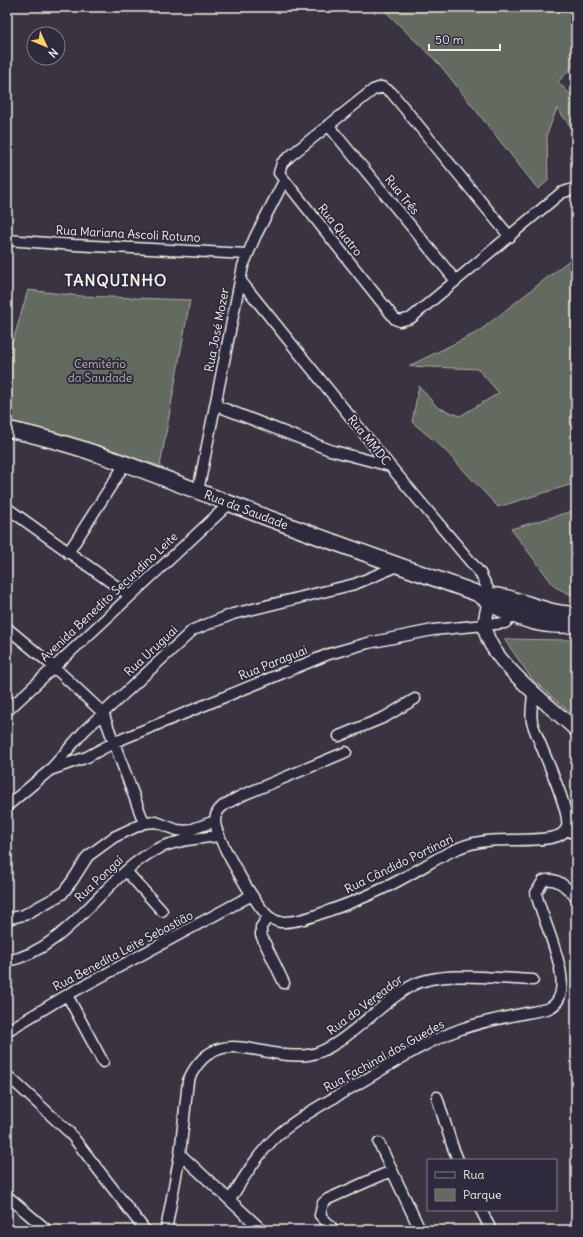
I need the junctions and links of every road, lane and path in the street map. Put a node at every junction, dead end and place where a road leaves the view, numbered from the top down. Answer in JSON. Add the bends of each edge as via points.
{"nodes":[{"id":1,"x":328,"y":125,"type":"junction"},
{"id":2,"x":284,"y":181,"type":"junction"},
{"id":3,"x":576,"y":188,"type":"edge"},
{"id":4,"x":510,"y":237,"type":"junction"},
{"id":5,"x":7,"y":240,"type":"edge"},
{"id":6,"x":247,"y":254,"type":"junction"},
{"id":7,"x":240,"y":280,"type":"junction"},
{"id":8,"x":456,"y":281,"type":"junction"},
{"id":9,"x":216,"y":405,"type":"junction"},
{"id":10,"x":7,"y":429,"type":"edge"},
{"id":11,"x":125,"y":464,"type":"junction"},
{"id":12,"x":390,"y":466,"type":"junction"},
{"id":13,"x":198,"y":491,"type":"junction"},
{"id":14,"x":230,"y":503,"type":"junction"},
{"id":15,"x":7,"y":508,"type":"edge"},
{"id":16,"x":68,"y":553,"type":"junction"},
{"id":17,"x":398,"y":566,"type":"junction"},
{"id":18,"x":130,"y":596,"type":"junction"},
{"id":19,"x":488,"y":598,"type":"junction"},
{"id":20,"x":576,"y":614,"type":"edge"},
{"id":21,"x":514,"y":615,"type":"junction"},
{"id":22,"x":576,"y":624,"type":"edge"},
{"id":23,"x":485,"y":625,"type":"junction"},
{"id":24,"x":7,"y":628,"type":"edge"},
{"id":25,"x":54,"y":667,"type":"junction"},
{"id":26,"x":533,"y":691,"type":"junction"},
{"id":27,"x":415,"y":699,"type":"dead end"},
{"id":28,"x":7,"y":711,"type":"edge"},
{"id":29,"x":103,"y":713,"type":"junction"},
{"id":30,"x":576,"y":730,"type":"edge"},
{"id":31,"x":339,"y":736,"type":"dead end"},
{"id":32,"x":115,"y":742,"type":"junction"},
{"id":33,"x":346,"y":752,"type":"dead end"},
{"id":34,"x":50,"y":770,"type":"junction"},
{"id":35,"x":7,"y":806,"type":"edge"},
{"id":36,"x":215,"y":821,"type":"junction"},
{"id":37,"x":144,"y":823,"type":"junction"},
{"id":38,"x":566,"y":829,"type":"junction"},
{"id":39,"x":576,"y":835,"type":"edge"},
{"id":40,"x":218,"y":836,"type":"junction"},
{"id":41,"x":126,"y":871,"type":"junction"},
{"id":42,"x":252,"y":895,"type":"junction"},
{"id":43,"x":576,"y":897,"type":"edge"},
{"id":44,"x":162,"y":911,"type":"dead end"},
{"id":45,"x":268,"y":917,"type":"junction"},
{"id":46,"x":7,"y":919,"type":"edge"},
{"id":47,"x":7,"y":961,"type":"edge"},
{"id":48,"x":533,"y":980,"type":"dead end"},
{"id":49,"x":284,"y":983,"type":"dead end"},
{"id":50,"x":67,"y":995,"type":"junction"},
{"id":51,"x":7,"y":1031,"type":"edge"},
{"id":52,"x":103,"y":1062,"type":"dead end"},
{"id":53,"x":7,"y":1075,"type":"edge"},
{"id":54,"x":437,"y":1097,"type":"dead end"},
{"id":55,"x":378,"y":1143,"type":"dead end"},
{"id":56,"x":180,"y":1154,"type":"junction"},
{"id":57,"x":458,"y":1159,"type":"edge"},
{"id":58,"x":391,"y":1171,"type":"junction"},
{"id":59,"x":7,"y":1196,"type":"edge"},
{"id":60,"x":230,"y":1200,"type":"junction"},
{"id":61,"x":481,"y":1211,"type":"edge"},
{"id":62,"x":47,"y":1230,"type":"edge"},
{"id":63,"x":145,"y":1230,"type":"edge"},
{"id":64,"x":166,"y":1230,"type":"edge"},
{"id":65,"x":262,"y":1230,"type":"edge"},
{"id":66,"x":334,"y":1230,"type":"edge"},
{"id":67,"x":420,"y":1230,"type":"edge"},
{"id":68,"x":490,"y":1230,"type":"edge"}],
"edges":[{"from":1,"to":2,"type":"street","via":[[282,163],[279,173]]},
{"from":1,"to":4,"type":"street","via":[[373,90],[382,87],[391,92]]},
{"from":1,"to":8,"type":"street","name":"Rua Três"},
{"from":2,"to":6,"type":"street","name":"Rua José Mozer"},
{"from":2,"to":8,"type":"street","name":"Rua Quatro","via":[[395,319],[400,321],[411,318]]},
{"from":3,"to":4,"type":"street","via":[[550,202]]},
{"from":4,"to":8,"type":"street"},
{"from":5,"to":6,"type":"street","name":"Rua Mariana Ascoli Rotuno"},
{"from":6,"to":7,"type":"street","name":"Rua José Mozer"},
{"from":7,"to":9,"type":"street","name":"Rua José Mozer"},
{"from":7,"to":12,"type":"street","name":"Rua MMDC"},
{"from":9,"to":12,"type":"street","via":[[330,450]]},
{"from":9,"to":13,"type":"street","name":"Rua José Mozer"},
{"from":10,"to":11,"type":"main road","name":"Rua da Saudade","via":[[42,436]]},
{"from":11,"to":13,"type":"main road","name":"Rua da Saudade"},
{"from":11,"to":16,"type":"street"},
{"from":12,"to":19,"type":"street","name":"Rua MMDC","via":[[480,573]]},
{"from":13,"to":14,"type":"main road","name":"Rua da Saudade"},
{"from":14,"to":17,"type":"main road","name":"Rua da Saudade"},
{"from":14,"to":18,"type":"street","name":"Avenida Benedito Secundino Leite"},
{"from":15,"to":16,"type":"street"},
{"from":16,"to":18,"type":"street"},
{"from":17,"to":19,"type":"main road","name":"Rua da Saudade"},
{"from":17,"to":29,"type":"street","name":"Rua Uruguai","via":[[355,584],[233,614],[193,630]]},
{"from":18,"to":25,"type":"street","name":"Avenida Benedito Secundino Leite"},
{"from":19,"to":20,"type":"main road","via":[[554,613]]},
{"from":19,"to":21,"type":"main road"},
{"from":19,"to":23,"type":"street"},
{"from":21,"to":22,"type":"main road","via":[[533,622]]},
{"from":21,"to":23,"type":"street","name":"Rua Paraguai","via":[[505,623]]},
{"from":23,"to":26,"type":"street","via":[[487,638],[496,652],[507,667]]},
{"from":23,"to":32,"type":"street","name":"Rua Paraguai","via":[[433,630],[329,654]]},
{"from":24,"to":25,"type":"street"},
{"from":25,"to":28,"type":"street","name":"Avenida Benedito Secundino Leite"},
{"from":25,"to":29,"type":"street"},
{"from":26,"to":30,"type":"street"},
{"from":26,"to":38,"type":"street","via":[[532,720],[560,793],[568,820]]},
{"from":27,"to":31,"type":"street","via":[[385,717]]},
{"from":29,"to":32,"type":"street"},
{"from":29,"to":34,"type":"street","name":"Rua Uruguai"},
{"from":32,"to":34,"type":"street","name":"Rua Paraguai","via":[[87,758]]},
{"from":32,"to":37,"type":"street"},
{"from":33,"to":36,"type":"street","via":[[226,803],[220,808]]},
{"from":34,"to":35,"type":"street","name":"Rua Uruguai"},
{"from":36,"to":37,"type":"street","via":[[187,831],[156,822]]},
{"from":36,"to":40,"type":"street"},
{"from":37,"to":46,"type":"street","via":[[102,844],[88,856],[62,894],[24,915]]},
{"from":38,"to":39,"type":"street"},
{"from":38,"to":45,"type":"street","name":"Rua Cândido Portinari","via":[[560,836],[551,838],[490,841],[459,847],[384,888],[348,904],[294,921],[279,922]]},
{"from":40,"to":41,"type":"street","name":"Rua Pongaí","via":[[170,844],[155,850]]},
{"from":40,"to":42,"type":"street"},
{"from":41,"to":44,"type":"street"},
{"from":41,"to":47,"type":"street","name":"Rua Pongaí","via":[[40,948],[27,956]]},
{"from":42,"to":45,"type":"street"},
{"from":42,"to":50,"type":"street","name":"Rua Benedita Leite Sebastião"},
{"from":43,"to":60,"type":"street","name":"Rua Fachinal dos Guedes","via":[[561,883],[547,879],[542,880],[536,893],[567,978],[567,991],[561,1002],[547,1009],[495,1019],[460,1030],[420,1049],[332,1099],[279,1134],[263,1152]]},
{"from":45,"to":49,"type":"street","via":[[261,928],[261,935]]},
{"from":48,"to":56,"type":"street","name":"Rua do Vereador","via":[[438,977],[413,985],[330,1047],[308,1055],[228,1046],[212,1052],[201,1058],[188,1081]]},
{"from":50,"to":51,"type":"street","name":"Rua Benedita Leite Sebastião"},
{"from":50,"to":52,"type":"street"},
{"from":53,"to":63,"type":"street","via":[[69,1132]]},
{"from":54,"to":57,"type":"street"},
{"from":55,"to":58,"type":"street"},
{"from":56,"to":60,"type":"street"},
{"from":56,"to":64,"type":"street","name":"Rua do Vereador"},
{"from":58,"to":66,"type":"street","via":[[328,1199],[323,1204],[320,1215]]},
{"from":58,"to":67,"type":"street"},
{"from":59,"to":62,"type":"street"},
{"from":60,"to":65,"type":"street"},
{"from":61,"to":68,"type":"street"}]}
